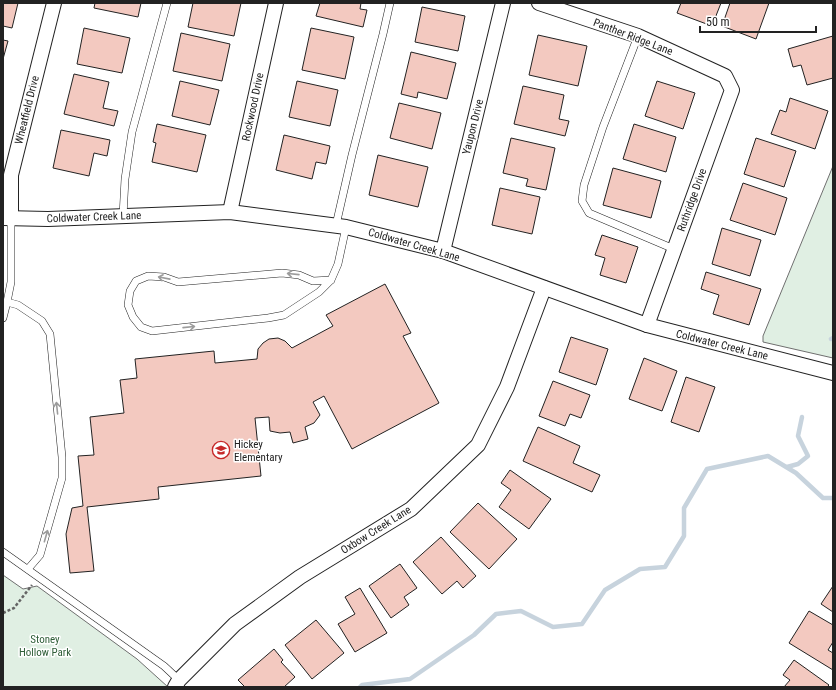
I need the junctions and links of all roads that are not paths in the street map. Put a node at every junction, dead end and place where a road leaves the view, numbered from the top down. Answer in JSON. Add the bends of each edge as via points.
{"nodes":[{"id":1,"x":54,"y":3,"type":"edge"},
{"id":2,"x":167,"y":3,"type":"edge"},
{"id":3,"x":276,"y":3,"type":"edge"},
{"id":4,"x":390,"y":3,"type":"edge"},
{"id":5,"x":503,"y":3,"type":"edge"},
{"id":6,"x":539,"y":3,"type":"edge"},
{"id":7,"x":638,"y":36,"type":"junction"},
{"id":8,"x":725,"y":76,"type":"joint"},
{"id":9,"x":230,"y":212,"type":"junction"},
{"id":10,"x":123,"y":216,"type":"junction"},
{"id":11,"x":7,"y":218,"type":"edge"},
{"id":12,"x":341,"y":226,"type":"junction"},
{"id":13,"x":674,"y":250,"type":"junction"},
{"id":14,"x":443,"y":251,"type":"junction"},
{"id":15,"x":331,"y":280,"type":"junction"},
{"id":16,"x":544,"y":288,"type":"junction"},
{"id":17,"x":7,"y":302,"type":"junction"},
{"id":18,"x":3,"y":318,"type":"edge"},
{"id":19,"x":647,"y":326,"type":"junction"},
{"id":20,"x":833,"y":373,"type":"edge"},
{"id":21,"x":3,"y":552,"type":"edge"},
{"id":22,"x":28,"y":569,"type":"junction"},
{"id":23,"x":180,"y":685,"type":"edge"}],
"edges":[{"from":1,"to":11,"type":"street","name":"Wheatfield Drive","via":[[12,175]]},
{"from":2,"to":10,"type":"lane","via":[[132,132],[125,178]]},
{"from":3,"to":9,"type":"street","name":"Rockwood Drive"},
{"from":4,"to":12,"type":"lane","via":[[352,155]]},
{"from":5,"to":14,"type":"street","name":"Yaupon Drive"},
{"from":6,"to":7,"type":"street","name":"Panther Ridge Lane"},
{"from":7,"to":8,"type":"street","name":"Panther Ridge Lane"},
{"from":7,"to":13,"type":"lane","via":[[603,127],[584,185],[582,201],[589,213]]},
{"from":8,"to":13,"type":"street","name":"Ruthridge Drive","via":[[732,90]]},
{"from":9,"to":10,"type":"street","name":"Coldwater Creek Lane"},
{"from":9,"to":12,"type":"street","name":"Coldwater Creek Lane"},
{"from":10,"to":11,"type":"street","name":"Coldwater Creek Lane"},
{"from":11,"to":17,"type":"lane","via":[[11,282]]},
{"from":12,"to":14,"type":"street","name":"Coldwater Creek Lane"},
{"from":12,"to":15,"type":"lane","via":[[338,264]]},
{"from":13,"to":19,"type":"street","name":"Ruthridge Drive"},
{"from":14,"to":16,"type":"street","name":"Coldwater Creek Lane"},
{"from":15,"to":15,"type":"lane","one_way":true,"via":[[313,281],[299,274],[282,273],[178,282],[148,276],[136,281],[130,291],[128,305],[133,318],[141,327],[152,331],[268,318],[284,315],[319,292]]},
{"from":16,"to":19,"type":"street","name":"Coldwater Creek Lane"},
{"from":16,"to":23,"type":"street","name":"Oxbow Creek Lane","via":[[507,387],[478,445],[411,509],[300,577],[235,624]]},
{"from":17,"to":18,"type":"lane"},
{"from":22,"to":17,"type":"lane","one_way":true,"via":[[40,555],[62,478],[62,457],[50,334],[42,321],[18,305]]},
{"from":19,"to":20,"type":"street","name":"Coldwater Creek Lane"},
{"from":21,"to":22,"type":"lane"},
{"from":22,"to":23,"type":"lane","via":[[164,666]]}]}
